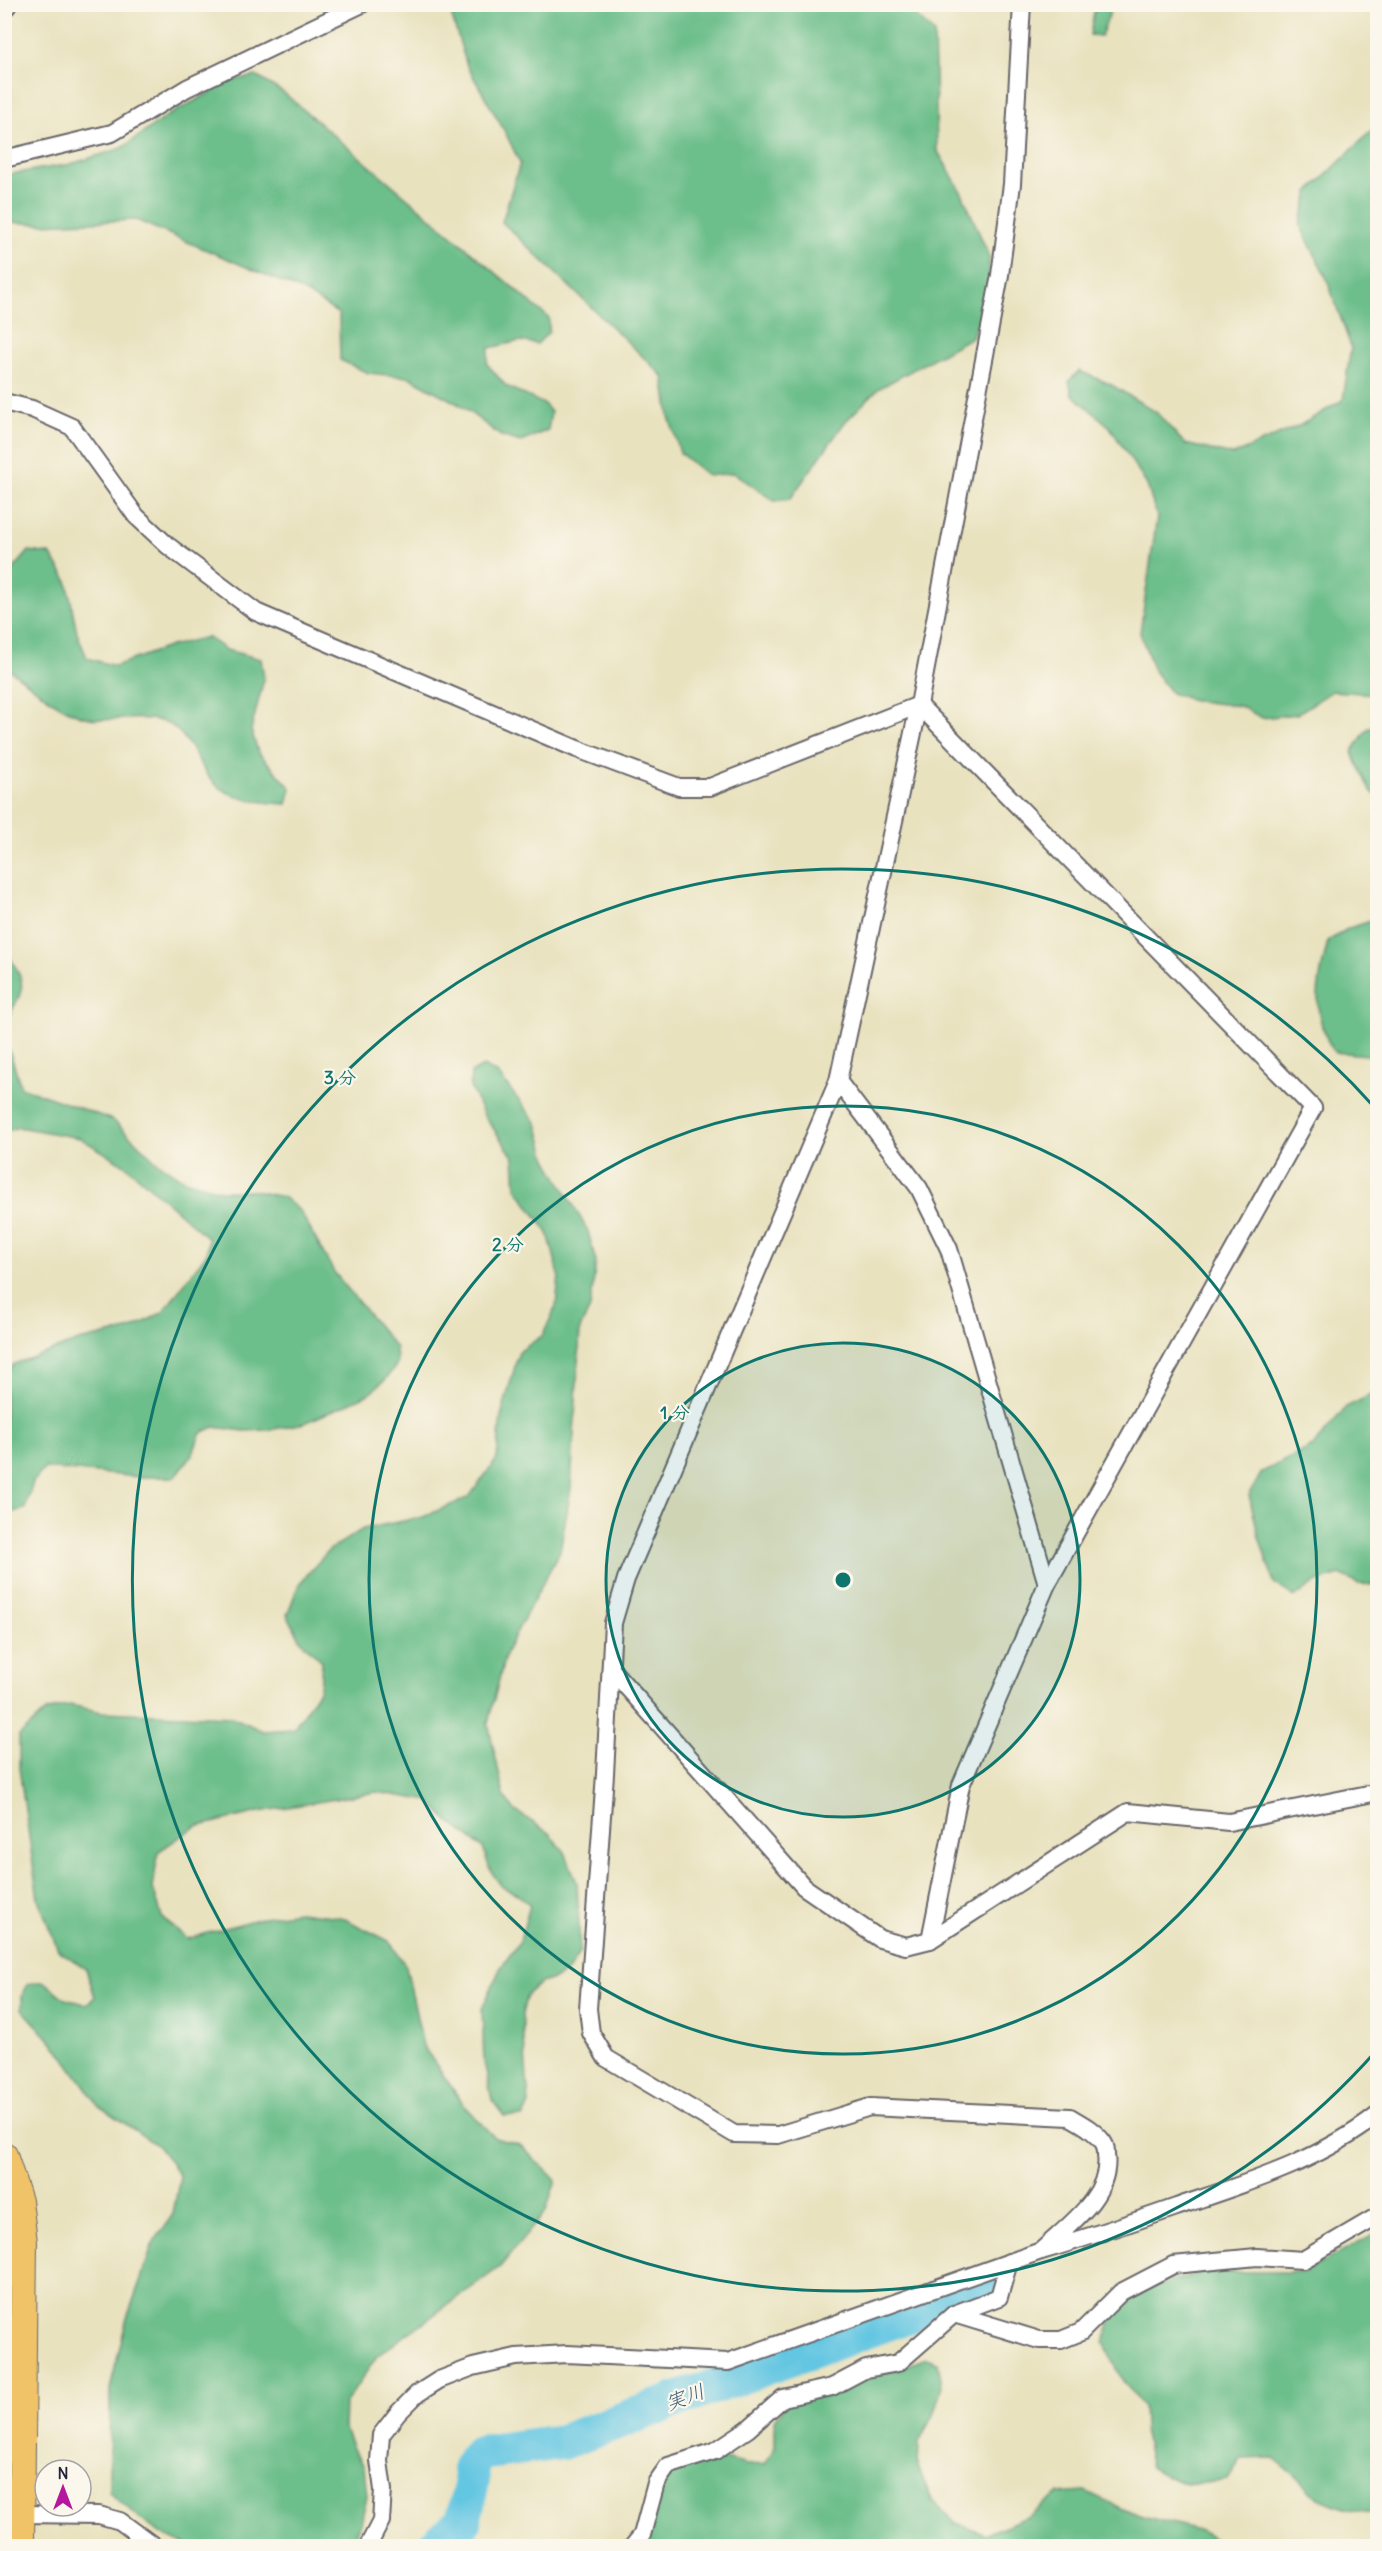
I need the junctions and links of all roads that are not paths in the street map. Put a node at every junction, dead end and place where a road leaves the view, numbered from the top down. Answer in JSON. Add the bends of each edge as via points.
{"nodes":[{"id":1,"x":362,"y":4,"type":"edge"},
{"id":2,"x":1022,"y":4,"type":"edge"},
{"id":3,"x":4,"y":159,"type":"edge"},
{"id":4,"x":4,"y":402,"type":"edge"},
{"id":5,"x":919,"y":705,"type":"junction"},
{"id":6,"x":838,"y":1081,"type":"junction"},
{"id":7,"x":1047,"y":1584,"type":"junction"},
{"id":8,"x":611,"y":1669,"type":"junction"},
{"id":9,"x":1377,"y":1792,"type":"edge"},
{"id":10,"x":930,"y":1940,"type":"junction"},
{"id":11,"x":1377,"y":2115,"type":"edge"},
{"id":12,"x":4,"y":2155,"type":"edge"},
{"id":13,"x":1377,"y":2216,"type":"edge"},
{"id":14,"x":1041,"y":2251,"type":"junction"},
{"id":15,"x":1009,"y":2262,"type":"junction"},
{"id":16,"x":954,"y":2314,"type":"junction"},
{"id":17,"x":22,"y":2514,"type":"junction"},
{"id":18,"x":21,"y":2547,"type":"edge"},
{"id":19,"x":153,"y":2547,"type":"edge"},
{"id":20,"x":368,"y":2547,"type":"edge"},
{"id":21,"x":633,"y":2547,"type":"edge"}],
"edges":[{"from":1,"to":3,"type":"street","via":[[187,88],[112,134]]},
{"from":2,"to":5,"type":"street","via":[[1012,184],[1000,275]]},
{"from":4,"to":5,"type":"street","via":[[32,409],[72,427],[136,516],[167,545],[256,612],[578,750],[679,787],[710,787]]},
{"from":5,"to":6,"type":"street"},
{"from":5,"to":7,"type":"street","via":[[1313,1108]]},
{"from":6,"to":7,"type":"street","via":[[919,1188],[949,1249]]},
{"from":6,"to":8,"type":"street","via":[[626,1579],[613,1623]]},
{"from":7,"to":10,"type":"street","via":[[961,1785]]},
{"from":8,"to":10,"type":"street","via":[[804,1887],[880,1939],[906,1946]]},
{"from":8,"to":14,"type":"street","via":[[588,2009],[591,2033],[606,2058],[734,2134],[778,2135],[870,2107],[1070,2117],[1092,2130],[1105,2144],[1103,2186]]},
{"from":9,"to":10,"type":"street","via":[[1229,1822],[1128,1812]]},
{"from":11,"to":14,"type":"street","via":[[1350,2137],[1280,2172]]},
{"from":12,"to":17,"type":"main road","via":[[19,2201],[24,2242]]},
{"from":13,"to":16,"type":"street","via":[[1303,2260],[1257,2257],[1173,2265],[1121,2292],[1081,2332],[1061,2340],[1039,2340]]},
{"from":14,"to":15,"type":"street"},
{"from":15,"to":16,"type":"street","via":[[999,2297]]},
{"from":15,"to":20,"type":"street","via":[[728,2361],[609,2355],[516,2357],[440,2380],[417,2394],[381,2435],[381,2522]]},
{"from":16,"to":21,"type":"street","via":[[898,2363],[866,2369],[832,2387],[783,2398],[716,2451],[668,2466],[656,2483],[642,2535]]},
{"from":17,"to":18,"type":"main road"},
{"from":17,"to":19,"type":"street","via":[[99,2515],[120,2522]]}]}
